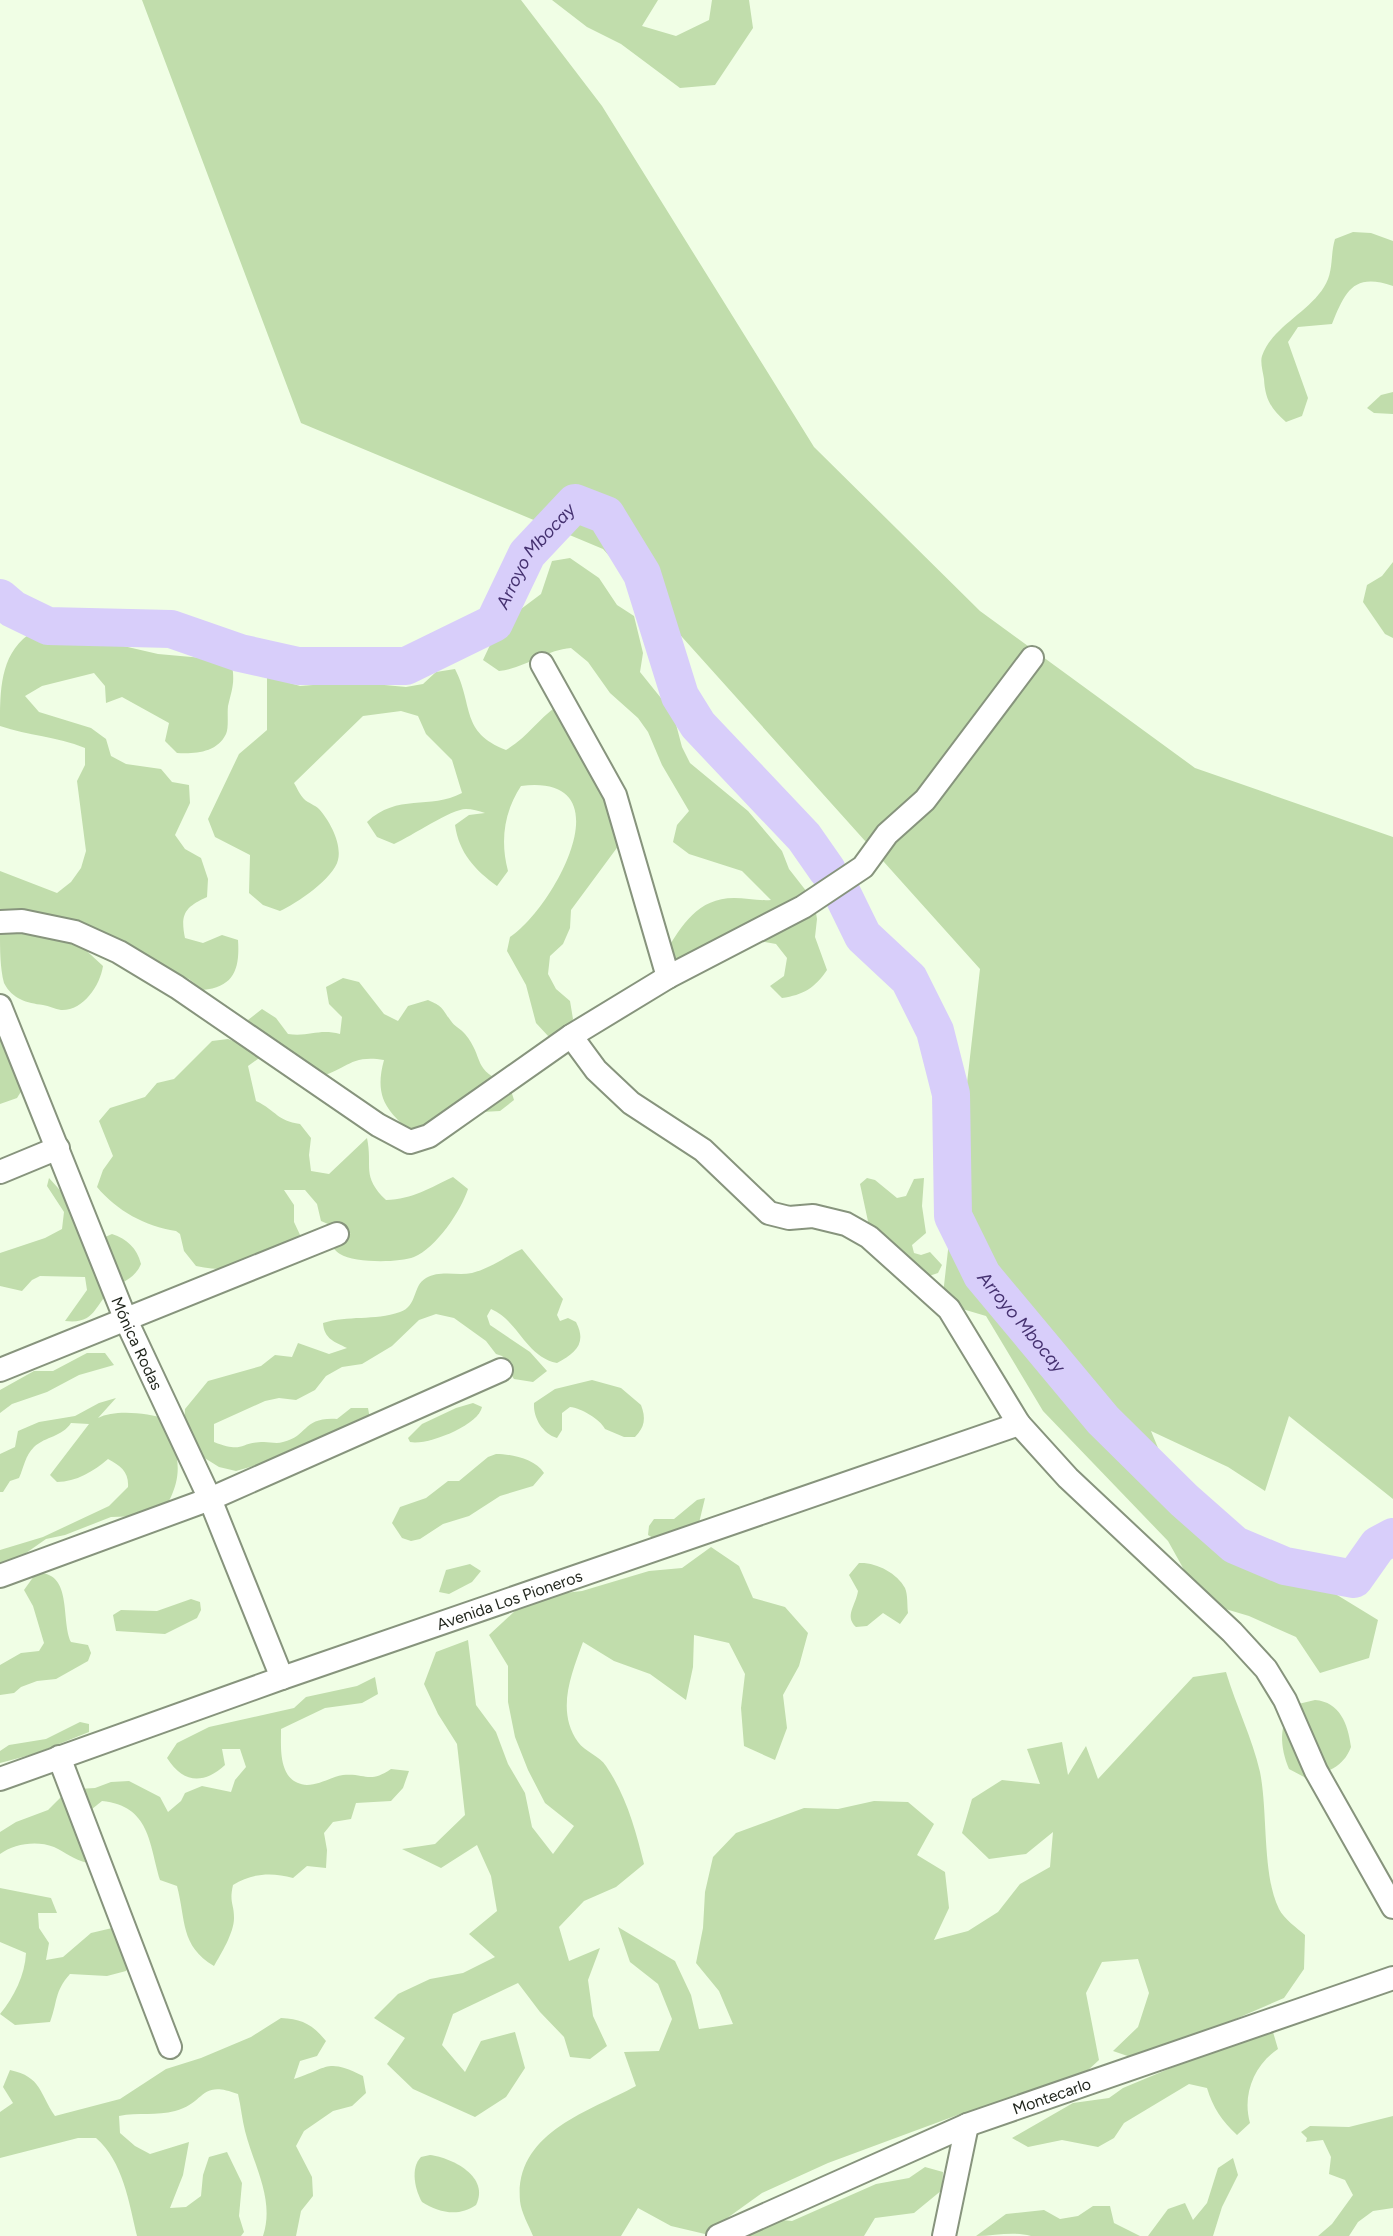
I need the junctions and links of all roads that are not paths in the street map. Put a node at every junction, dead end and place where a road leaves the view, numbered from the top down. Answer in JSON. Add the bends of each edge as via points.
{"nodes":[{"id":1,"x":1032,"y":658,"type":"dead end"},
{"id":2,"x":542,"y":664,"type":"dead end"},
{"id":3,"x":0,"y":922,"type":"edge"},
{"id":4,"x":668,"y":977,"type":"junction"},
{"id":5,"x":0,"y":1006,"type":"edge"},
{"id":6,"x":571,"y":1036,"type":"junction"},
{"id":7,"x":58,"y":1148,"type":"junction"},
{"id":8,"x":0,"y":1172,"type":"edge"},
{"id":9,"x":337,"y":1234,"type":"dead end"},
{"id":10,"x":124,"y":1318,"type":"junction"},
{"id":11,"x":0,"y":1370,"type":"edge"},
{"id":12,"x":501,"y":1370,"type":"dead end"},
{"id":13,"x":1019,"y":1424,"type":"junction"},
{"id":14,"x":210,"y":1499,"type":"junction"},
{"id":15,"x":0,"y":1576,"type":"edge"},
{"id":16,"x":282,"y":1678,"type":"junction"},
{"id":17,"x":59,"y":1757,"type":"junction"},
{"id":18,"x":0,"y":1779,"type":"edge"},
{"id":19,"x":1393,"y":1907,"type":"edge"},
{"id":20,"x":1393,"y":1978,"type":"edge"},
{"id":21,"x":170,"y":2047,"type":"dead end"},
{"id":22,"x":966,"y":2125,"type":"junction"},
{"id":23,"x":718,"y":2236,"type":"edge"},
{"id":24,"x":944,"y":2236,"type":"edge"}],
"edges":[{"from":1,"to":4,"type":"street","via":[[924,800],[887,834],[863,867],[803,907]]},
{"from":2,"to":4,"type":"street","via":[[615,795]]},
{"from":3,"to":6,"type":"street","via":[[22,921],[75,932],[119,952],[177,987],[378,1125],[410,1142],[429,1136]]},
{"from":4,"to":6,"type":"street"},
{"from":5,"to":7,"type":"street","name":"Mónica Rodas"},
{"from":6,"to":13,"type":"street","via":[[596,1070],[631,1103],[703,1150],[769,1213],[789,1218],[813,1216],[846,1224],[869,1237],[949,1309]]},
{"from":7,"to":8,"type":"street"},
{"from":7,"to":10,"type":"street","name":"Mónica Rodas"},
{"from":9,"to":10,"type":"street"},
{"from":10,"to":11,"type":"street"},
{"from":10,"to":14,"type":"street","name":"Mónica Rodas"},
{"from":12,"to":14,"type":"street"},
{"from":13,"to":16,"type":"street","name":"Avenida Los Pioneros"},
{"from":13,"to":19,"type":"street","via":[[1068,1478],[1266,1668],[1285,1700],[1316,1771]]},
{"from":14,"to":15,"type":"street"},
{"from":14,"to":16,"type":"street","name":"Mónica Rodas"},
{"from":16,"to":17,"type":"street","name":"Avenida Los Pioneros"},
{"from":17,"to":18,"type":"street","name":"Avenida Los Pioneros"},
{"from":17,"to":21,"type":"street"},
{"from":20,"to":22,"type":"street","name":"Montecarlo"},
{"from":22,"to":23,"type":"street","name":"Montecarlo"},
{"from":22,"to":24,"type":"street"}]}
